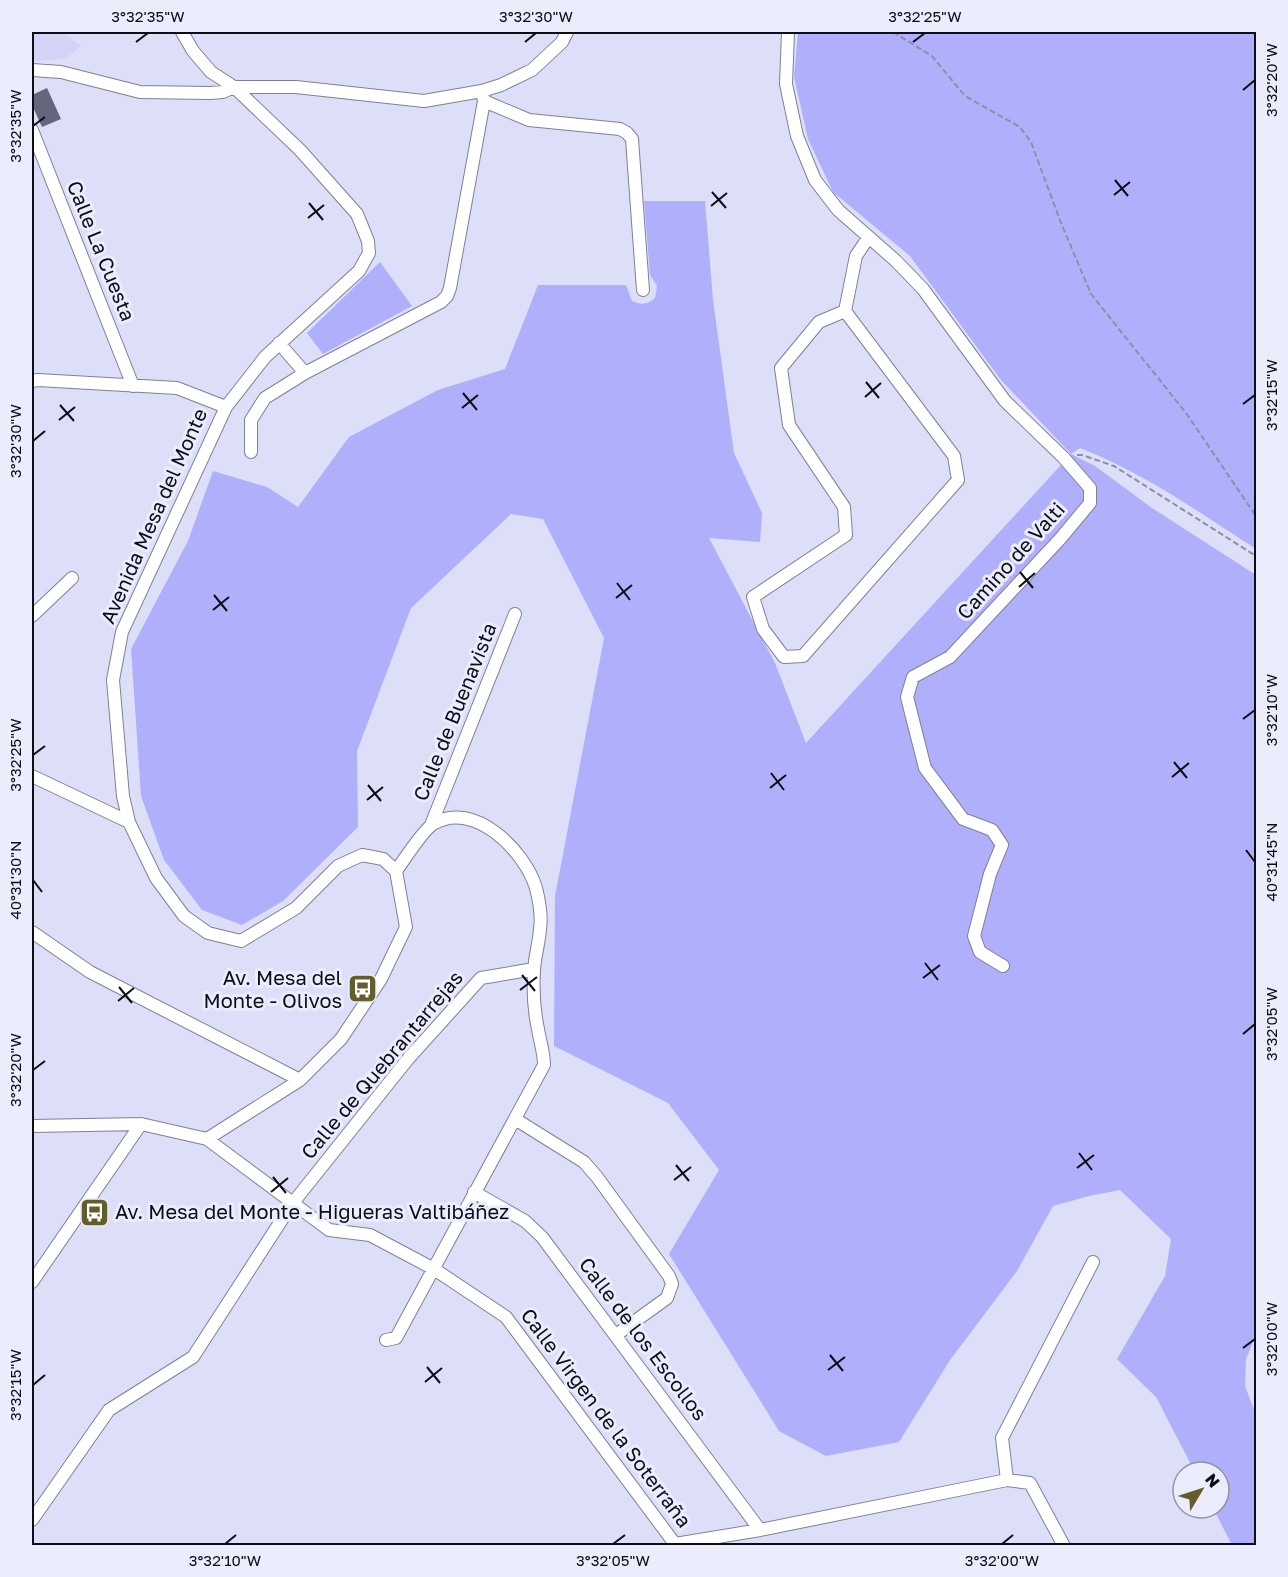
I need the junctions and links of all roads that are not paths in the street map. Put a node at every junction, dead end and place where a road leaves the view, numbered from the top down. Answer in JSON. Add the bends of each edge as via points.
{"nodes":[{"id":1,"x":182,"y":32,"type":"edge"},
{"id":2,"x":567,"y":32,"type":"edge"},
{"id":3,"x":788,"y":32,"type":"edge"},
{"id":4,"x":32,"y":70,"type":"edge"},
{"id":5,"x":234,"y":87,"type":"junction"},
{"id":6,"x":483,"y":96,"type":"junction"},
{"id":7,"x":32,"y":130,"type":"edge"},
{"id":8,"x":868,"y":238,"type":"junction"},
{"id":9,"x":643,"y":290,"type":"dead end"},
{"id":10,"x":845,"y":310,"type":"junction"},
{"id":11,"x":279,"y":343,"type":"junction"},
{"id":12,"x":305,"y":374,"type":"junction"},
{"id":13,"x":32,"y":381,"type":"edge"},
{"id":14,"x":133,"y":386,"type":"junction"},
{"id":15,"x":225,"y":407,"type":"junction"},
{"id":16,"x":251,"y":452,"type":"dead end"},
{"id":17,"x":72,"y":578,"type":"dead end"},
{"id":18,"x":515,"y":614,"type":"dead end"},
{"id":19,"x":32,"y":616,"type":"edge"},
{"id":20,"x":32,"y":776,"type":"edge"},
{"id":21,"x":129,"y":822,"type":"junction"},
{"id":22,"x":431,"y":825,"type":"junction"},
{"id":23,"x":396,"y":871,"type":"junction"},
{"id":24,"x":32,"y":932,"type":"edge"},
{"id":25,"x":1003,"y":966,"type":"dead end"},
{"id":26,"x":534,"y":969,"type":"junction"},
{"id":27,"x":300,"y":1080,"type":"junction"},
{"id":28,"x":515,"y":1119,"type":"junction"},
{"id":29,"x":141,"y":1124,"type":"junction"},
{"id":30,"x":32,"y":1126,"type":"edge"},
{"id":31,"x":207,"y":1139,"type":"junction"},
{"id":32,"x":474,"y":1192,"type":"junction"},
{"id":33,"x":292,"y":1204,"type":"junction"},
{"id":34,"x":1093,"y":1262,"type":"dead end"},
{"id":35,"x":434,"y":1269,"type":"junction"},
{"id":36,"x":32,"y":1282,"type":"edge"},
{"id":37,"x":616,"y":1335,"type":"junction"},
{"id":38,"x":386,"y":1341,"type":"dead end"},
{"id":39,"x":1007,"y":1480,"type":"junction"},
{"id":40,"x":32,"y":1520,"type":"edge"},
{"id":41,"x":760,"y":1530,"type":"junction"},
{"id":42,"x":1064,"y":1545,"type":"edge"}],
"edges":[{"from":1,"to":5,"type":"street","name":"Avenida Mesa del Monte","via":[[210,72]]},
{"from":2,"to":6,"type":"street","via":[[562,42],[532,70]]},
{"from":3,"to":8,"type":"street","name":"Camino de Valti","via":[[786,84],[797,136],[815,180],[838,210]]},
{"from":4,"to":5,"type":"street","via":[[61,72],[140,92],[210,93]]},
{"from":5,"to":6,"type":"street","via":[[296,87],[424,101]]},
{"from":5,"to":11,"type":"street","name":"Avenida Mesa del Monte","via":[[300,150],[357,214],[368,241],[369,253],[359,271]]},
{"from":6,"to":9,"type":"street","via":[[529,120],[620,129],[632,139]]},
{"from":6,"to":12,"type":"street","via":[[447,296]]},
{"from":7,"to":14,"type":"street","name":"Calle La Cuesta"},
{"from":8,"to":10,"type":"street","via":[[855,256]]},
{"from":8,"to":25,"type":"street","name":"Camino de Valti","via":[[923,289],[1005,401],[1090,488],[1090,503],[1060,539],[950,657],[913,677],[907,698],[925,768],[963,819],[992,830],[1002,845],[974,936],[980,952]]},
{"from":10,"to":10,"type":"street","via":[[954,456],[958,480],[804,657],[784,657],[763,629],[753,597],[846,535],[844,507],[789,425],[781,368],[819,322]]},
{"from":11,"to":12,"type":"street"},
{"from":11,"to":15,"type":"street","name":"Avenida Mesa del Monte"},
{"from":12,"to":16,"type":"street","via":[[265,398],[251,420]]},
{"from":13,"to":14,"type":"street"},
{"from":14,"to":15,"type":"street","via":[[177,388]]},
{"from":15,"to":21,"type":"street","name":"Avenida Mesa del Monte","via":[[122,632],[113,680],[123,796]]},
{"from":17,"to":19,"type":"street"},
{"from":18,"to":22,"type":"street","name":"Calle de Buenavista"},
{"from":20,"to":21,"type":"street"},
{"from":21,"to":23,"type":"street","name":"Avenida Mesa del Monte","via":[[156,878],[184,916],[208,933],[241,941],[296,908],[338,866],[362,855],[383,859]]},
{"from":22,"to":23,"type":"street","name":"Calle de Buenavista"},
{"from":22,"to":26,"type":"street","via":[[463,817],[492,829],[528,868],[536,889],[541,926]]},
{"from":23,"to":27,"type":"street","via":[[406,927],[381,979],[341,1039]]},
{"from":24,"to":27,"type":"street","via":[[90,972]]},
{"from":26,"to":28,"type":"street","via":[[537,1027],[544,1065]]},
{"from":26,"to":33,"type":"street","name":"Calle de Quebrantarrejas","via":[[481,978],[408,1059]]},
{"from":27,"to":31,"type":"street"},
{"from":28,"to":32,"type":"street"},
{"from":28,"to":37,"type":"street","via":[[584,1162],[669,1276],[672,1284],[667,1298]]},
{"from":29,"to":30,"type":"street"},
{"from":29,"to":31,"type":"street"},
{"from":29,"to":36,"type":"street"},
{"from":31,"to":33,"type":"street"},
{"from":32,"to":35,"type":"street"},
{"from":32,"to":37,"type":"street","name":"Calle de los Escollos","via":[[525,1221],[542,1237]]},
{"from":33,"to":35,"type":"street","via":[[329,1230],[370,1236]]},
{"from":33,"to":40,"type":"street","name":"Calle de Quebrantarrejas","via":[[193,1357],[109,1410]]},
{"from":34,"to":39,"type":"street","via":[[1002,1437]]},
{"from":35,"to":38,"type":"street","via":[[396,1338]]},
{"from":35,"to":41,"type":"street","name":"Calle Virgen de la Soterraña","via":[[506,1317],[675,1544]]},
{"from":37,"to":41,"type":"street","name":"Calle de los Escollos"},
{"from":39,"to":41,"type":"street","name":"Calle Virgen de la Soterraña"},
{"from":39,"to":42,"type":"street","via":[[1030,1483]]}]}
